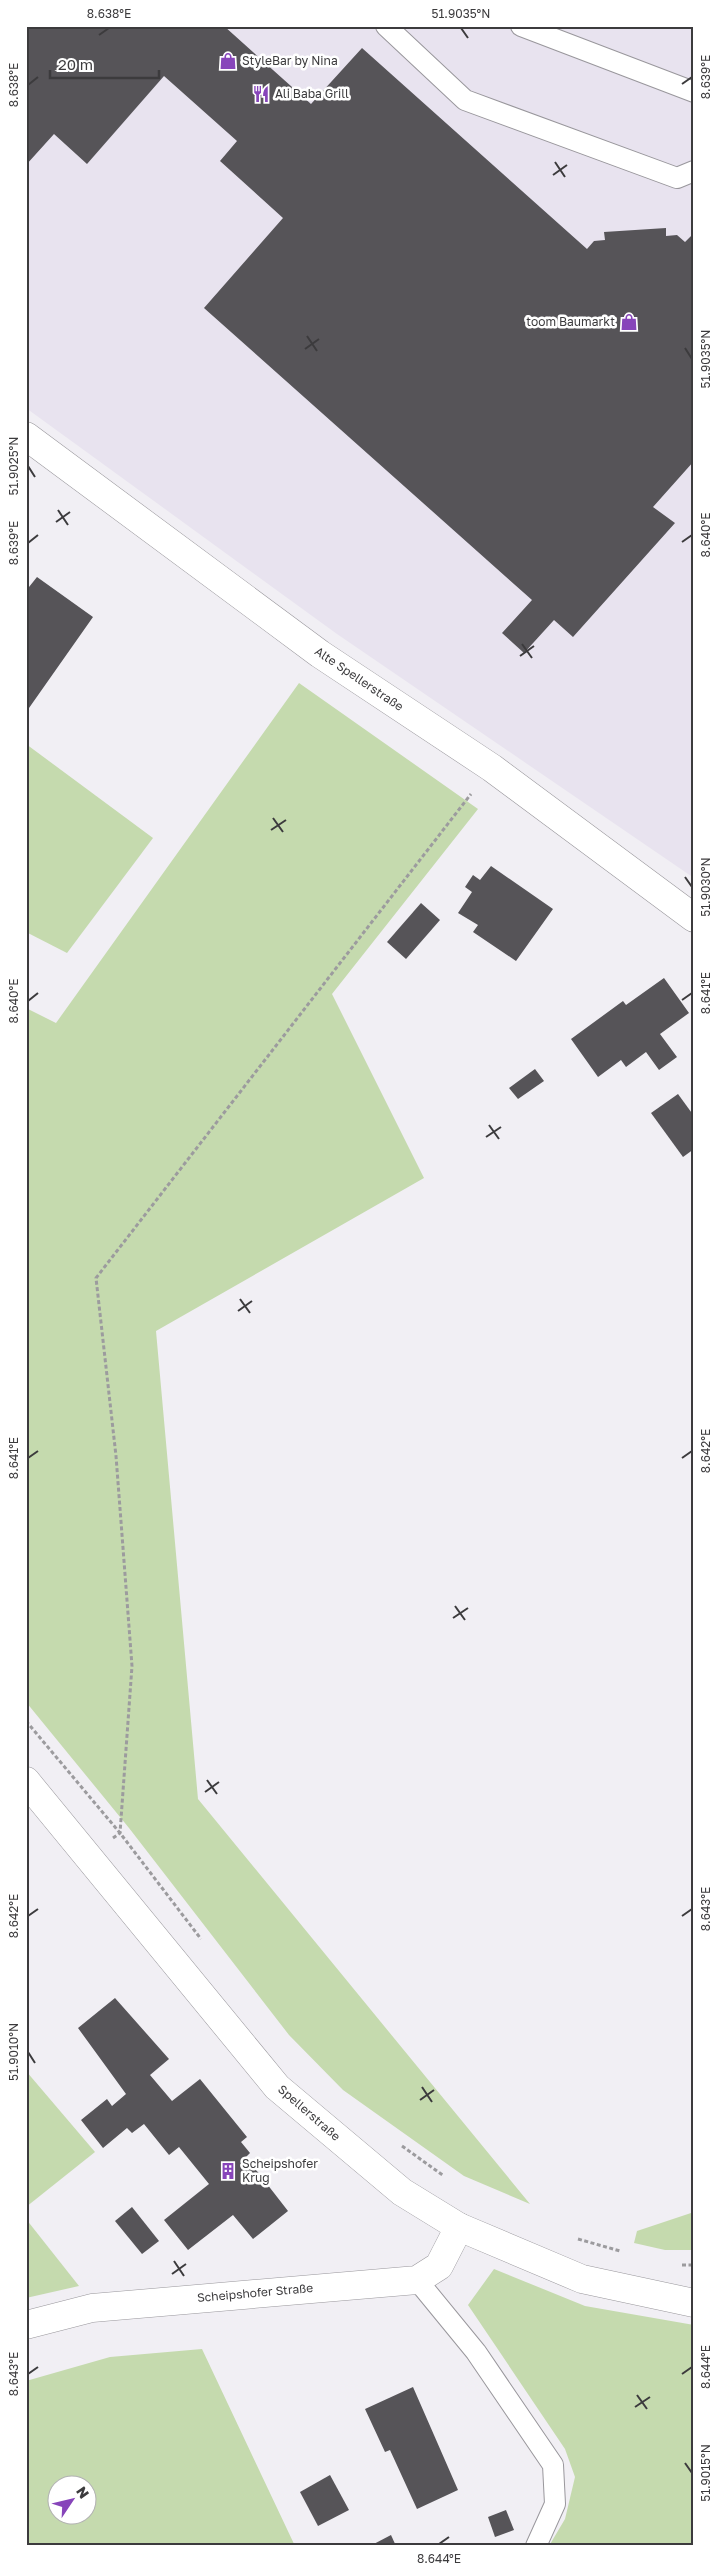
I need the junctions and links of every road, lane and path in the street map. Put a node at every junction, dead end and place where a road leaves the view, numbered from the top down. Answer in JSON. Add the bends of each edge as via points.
{"nodes":[{"id":1,"x":386,"y":26,"type":"edge"},
{"id":2,"x":521,"y":26,"type":"edge"},
{"id":3,"x":694,"y":92,"type":"edge"},
{"id":4,"x":694,"y":171,"type":"edge"},
{"id":5,"x":26,"y":436,"type":"edge"},
{"id":6,"x":492,"y":768,"type":"junction"},
{"id":7,"x":694,"y":918,"type":"edge"},
{"id":8,"x":26,"y":1721,"type":"edge"},
{"id":9,"x":26,"y":1781,"type":"edge"},
{"id":10,"x":120,"y":1833,"type":"junction"},
{"id":11,"x":203,"y":1941,"type":"dead end"},
{"id":12,"x":401,"y":2145,"type":"dead end"},
{"id":13,"x":449,"y":2180,"type":"dead end"},
{"id":14,"x":459,"y":2227,"type":"junction"},
{"id":15,"x":574,"y":2238,"type":"dead end"},
{"id":16,"x":630,"y":2254,"type":"dead end"},
{"id":17,"x":676,"y":2265,"type":"dead end"},
{"id":18,"x":694,"y":2265,"type":"edge"},
{"id":19,"x":417,"y":2280,"type":"junction"},
{"id":20,"x":694,"y":2303,"type":"edge"},
{"id":21,"x":26,"y":2325,"type":"edge"},
{"id":22,"x":536,"y":2546,"type":"edge"}],
"edges":[{"from":1,"to":4,"type":"lane","via":[[465,100],[676,178]]},
{"from":2,"to":3,"type":"lane"},
{"from":5,"to":6,"type":"street","name":"Alte Spellerstraße","via":[[320,654]]},
{"from":6,"to":7,"type":"street","name":"Alte Spellerstraße"},
{"from":6,"to":10,"type":"path","via":[[96,1278],[116,1456],[132,1666]]},
{"from":8,"to":10,"type":"path"},
{"from":9,"to":14,"type":"street","name":"Spellerstraße","via":[[277,2087],[402,2192]]},
{"from":10,"to":11,"type":"path"},
{"from":12,"to":13,"type":"path"},
{"from":14,"to":19,"type":"street","name":"Scheipshofer Straße","via":[[439,2266]]},
{"from":14,"to":20,"type":"street","name":"Spellerstraße","via":[[582,2279]]},
{"from":15,"to":16,"type":"path"},
{"from":17,"to":18,"type":"path"},
{"from":19,"to":21,"type":"street","name":"Scheipshofer Straße","via":[[92,2308]]},
{"from":19,"to":22,"type":"lane","via":[[476,2352],[553,2465],[554,2504]]}]}
